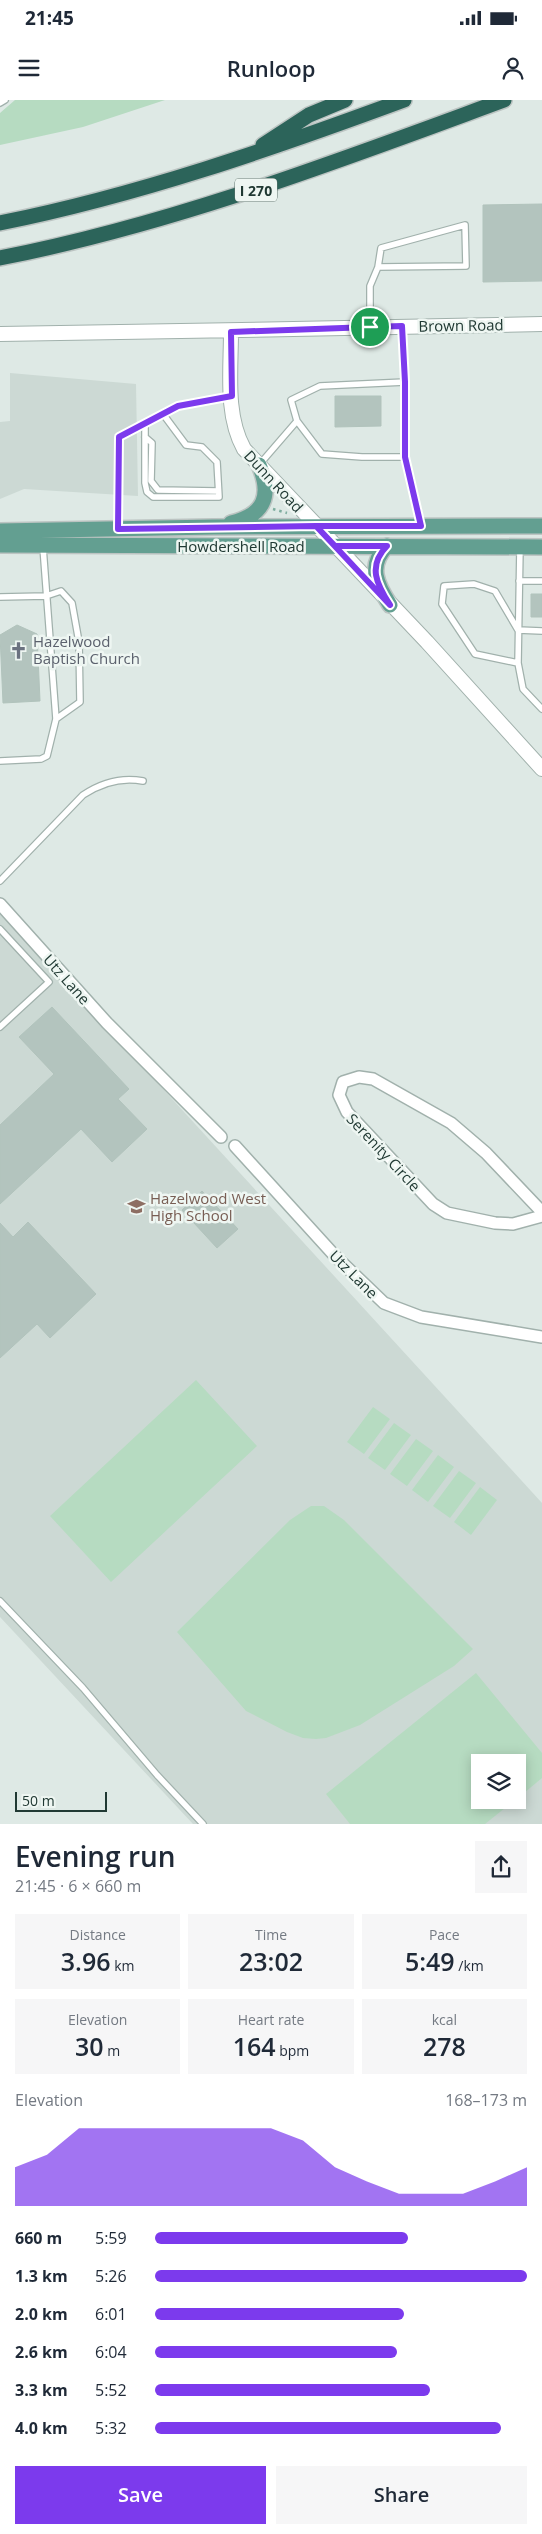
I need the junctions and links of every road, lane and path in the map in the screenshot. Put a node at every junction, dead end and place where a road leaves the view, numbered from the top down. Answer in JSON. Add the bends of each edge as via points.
{"nodes":[{"id":1,"x":5,"y":100,"type":"edge"},
{"id":2,"x":345,"y":100,"type":"edge"},
{"id":3,"x":404,"y":100,"type":"edge"},
{"id":4,"x":504,"y":100,"type":"edge"},
{"id":5,"x":0,"y":103,"type":"edge"},
{"id":6,"x":245,"y":157,"type":"junction"},
{"id":7,"x":0,"y":223,"type":"edge"},
{"id":8,"x":0,"y":258,"type":"edge"},
{"id":9,"x":378,"y":268,"type":"junction"},
{"id":10,"x":542,"y":324,"type":"edge"},
{"id":11,"x":402,"y":326,"type":"junction"},
{"id":12,"x":370,"y":327,"type":"junction"},
{"id":13,"x":231,"y":332,"type":"junction"},
{"id":14,"x":0,"y":334,"type":"edge"},
{"id":15,"x":405,"y":382,"type":"junction"},
{"id":16,"x":232,"y":396,"type":"junction"},
{"id":17,"x":163,"y":414,"type":"junction"},
{"id":18,"x":297,"y":421,"type":"junction"},
{"id":19,"x":145,"y":424,"type":"junction"},
{"id":20,"x":405,"y":457,"type":"junction"},
{"id":21,"x":259,"y":465,"type":"junction"},
{"id":22,"x":272,"y":509,"type":"dead end"},
{"id":23,"x":288,"y":513,"type":"dead end"},
{"id":24,"x":316,"y":526,"type":"junction"},
{"id":25,"x":421,"y":526,"type":"junction"},
{"id":26,"x":542,"y":526,"type":"edge"},
{"id":27,"x":213,"y":527,"type":"junction"},
{"id":28,"x":118,"y":529,"type":"junction"},
{"id":29,"x":0,"y":531,"type":"edge"},
{"id":30,"x":43,"y":544,"type":"junction"},
{"id":31,"x":0,"y":545,"type":"edge"},
{"id":32,"x":335,"y":546,"type":"junction"},
{"id":33,"x":387,"y":546,"type":"junction"},
{"id":34,"x":520,"y":547,"type":"junction"},
{"id":35,"x":542,"y":547,"type":"edge"},
{"id":36,"x":520,"y":581,"type":"junction"},
{"id":37,"x":542,"y":581,"type":"edge"},
{"id":38,"x":46,"y":596,"type":"junction"},
{"id":39,"x":0,"y":597,"type":"edge"},
{"id":40,"x":390,"y":605,"type":"junction"},
{"id":41,"x":518,"y":630,"type":"junction"},
{"id":42,"x":542,"y":630,"type":"edge"},
{"id":43,"x":518,"y":663,"type":"junction"},
{"id":44,"x":542,"y":709,"type":"edge"},
{"id":45,"x":56,"y":719,"type":"junction"},
{"id":46,"x":0,"y":761,"type":"edge"},
{"id":47,"x":542,"y":769,"type":"edge"},
{"id":48,"x":143,"y":781,"type":"dead end"},
{"id":49,"x":0,"y":881,"type":"edge"},
{"id":50,"x":0,"y":904,"type":"edge"},
{"id":51,"x":0,"y":929,"type":"edge"},
{"id":52,"x":0,"y":1027,"type":"edge"},
{"id":53,"x":221,"y":1137,"type":"dead end"},
{"id":54,"x":235,"y":1146,"type":"dead end"},
{"id":55,"x":542,"y":1212,"type":"edge"},
{"id":56,"x":542,"y":1216,"type":"edge"},
{"id":57,"x":542,"y":1337,"type":"edge"},
{"id":58,"x":0,"y":1602,"type":"edge"},
{"id":59,"x":204,"y":1824,"type":"edge"}],
"edges":[{"from":1,"to":5,"type":"lane"},
{"from":2,"to":6,"type":"highway","via":[[309,115]]},
{"from":3,"to":6,"type":"highway","number":"I 270"},
{"from":4,"to":8,"type":"highway","number":"I 270","via":[[224,201],[104,235]]},
{"from":6,"to":7,"type":"highway","number":"I 270","via":[[134,191]]},
{"from":9,"to":9,"type":"lane","via":[[466,266],[465,225],[381,248]]},
{"from":9,"to":12,"type":"lane","via":[[370,286]]},
{"from":10,"to":11,"type":"street","name":"Brown Road"},
{"from":11,"to":12,"type":"street","name":"Brown Road"},
{"from":11,"to":15,"type":"lane"},
{"from":12,"to":13,"type":"street","name":"Brown Road"},
{"from":13,"to":14,"type":"street"},
{"from":13,"to":16,"type":"street","name":"Dunn Road"},
{"from":15,"to":18,"type":"lane","via":[[320,386],[291,400]]},
{"from":15,"to":20,"type":"lane"},
{"from":16,"to":17,"type":"lane","via":[[178,406]]},
{"from":16,"to":21,"type":"street","name":"Dunn Road","via":[[237,437]]},
{"from":17,"to":19,"type":"lane"},
{"from":17,"to":19,"type":"lane","via":[[186,445],[202,447],[217,462],[219,497],[153,497],[147,492]]},
{"from":18,"to":20,"type":"lane","via":[[322,454]]},
{"from":18,"to":21,"type":"lane"},
{"from":19,"to":28,"type":"lane","via":[[119,437]]},
{"from":20,"to":25,"type":"lane"},
{"from":21,"to":24,"type":"street","name":"Dunn Road"},
{"from":21,"to":27,"type":"main road","via":[[266,481],[264,502],[260,508],[250,517]]},
{"from":22,"to":23,"type":"path"},
{"from":24,"to":25,"type":"main road","name":"Howdershell Road"},
{"from":24,"to":27,"type":"main road","name":"Howdershell Road"},
{"from":24,"to":32,"type":"street","name":"Dunn Road"},
{"from":25,"to":26,"type":"main road","name":"Howdershell Road"},
{"from":27,"to":28,"type":"main road","name":"Howdershell Road"},
{"from":28,"to":29,"type":"main road","name":"Howdershell Road"},
{"from":30,"to":31,"type":"main road","name":"Howdershell Road"},
{"from":30,"to":32,"type":"main road","name":"Howdershell Road"},
{"from":30,"to":38,"type":"lane"},
{"from":32,"to":33,"type":"main road","name":"Howdershell Road"},
{"from":32,"to":40,"type":"street","name":"Dunn Road"},
{"from":33,"to":34,"type":"main road","name":"Howdershell Road"},
{"from":33,"to":40,"type":"main road","via":[[376,563],[375,577]]},
{"from":34,"to":35,"type":"main road","name":"Howdershell Road"},
{"from":34,"to":36,"type":"lane"},
{"from":36,"to":37,"type":"lane"},
{"from":36,"to":41,"type":"lane"},
{"from":38,"to":39,"type":"lane"},
{"from":38,"to":45,"type":"lane"},
{"from":38,"to":45,"type":"lane","via":[[61,591],[72,603],[79,642],[80,702]]},
{"from":40,"to":47,"type":"street","name":"Dunn Road"},
{"from":41,"to":42,"type":"lane"},
{"from":41,"to":43,"type":"lane"},
{"from":41,"to":43,"type":"lane","via":[[495,591],[474,584],[444,586],[442,604],[475,654]]},
{"from":43,"to":44,"type":"lane","via":[[523,689]]},
{"from":45,"to":46,"type":"lane","via":[[46,756],[42,759]]},
{"from":48,"to":49,"type":"lane","via":[[128,778],[94,787],[83,794]]},
{"from":50,"to":53,"type":"street","name":"Utz Lane","via":[[107,1024]]},
{"from":51,"to":52,"type":"lane","via":[[49,982]]},
{"from":54,"to":57,"type":"street","name":"Utz Lane","via":[[348,1269],[384,1303],[421,1317]]},
{"from":55,"to":56,"type":"street","name":"Serenity Circle","via":[[486,1153],[451,1123],[373,1079],[359,1076],[343,1082],[339,1094],[347,1112],[433,1204],[459,1217],[495,1223],[513,1224]]},
{"from":58,"to":59,"type":"lane","via":[[83,1688],[156,1775]]}]}
